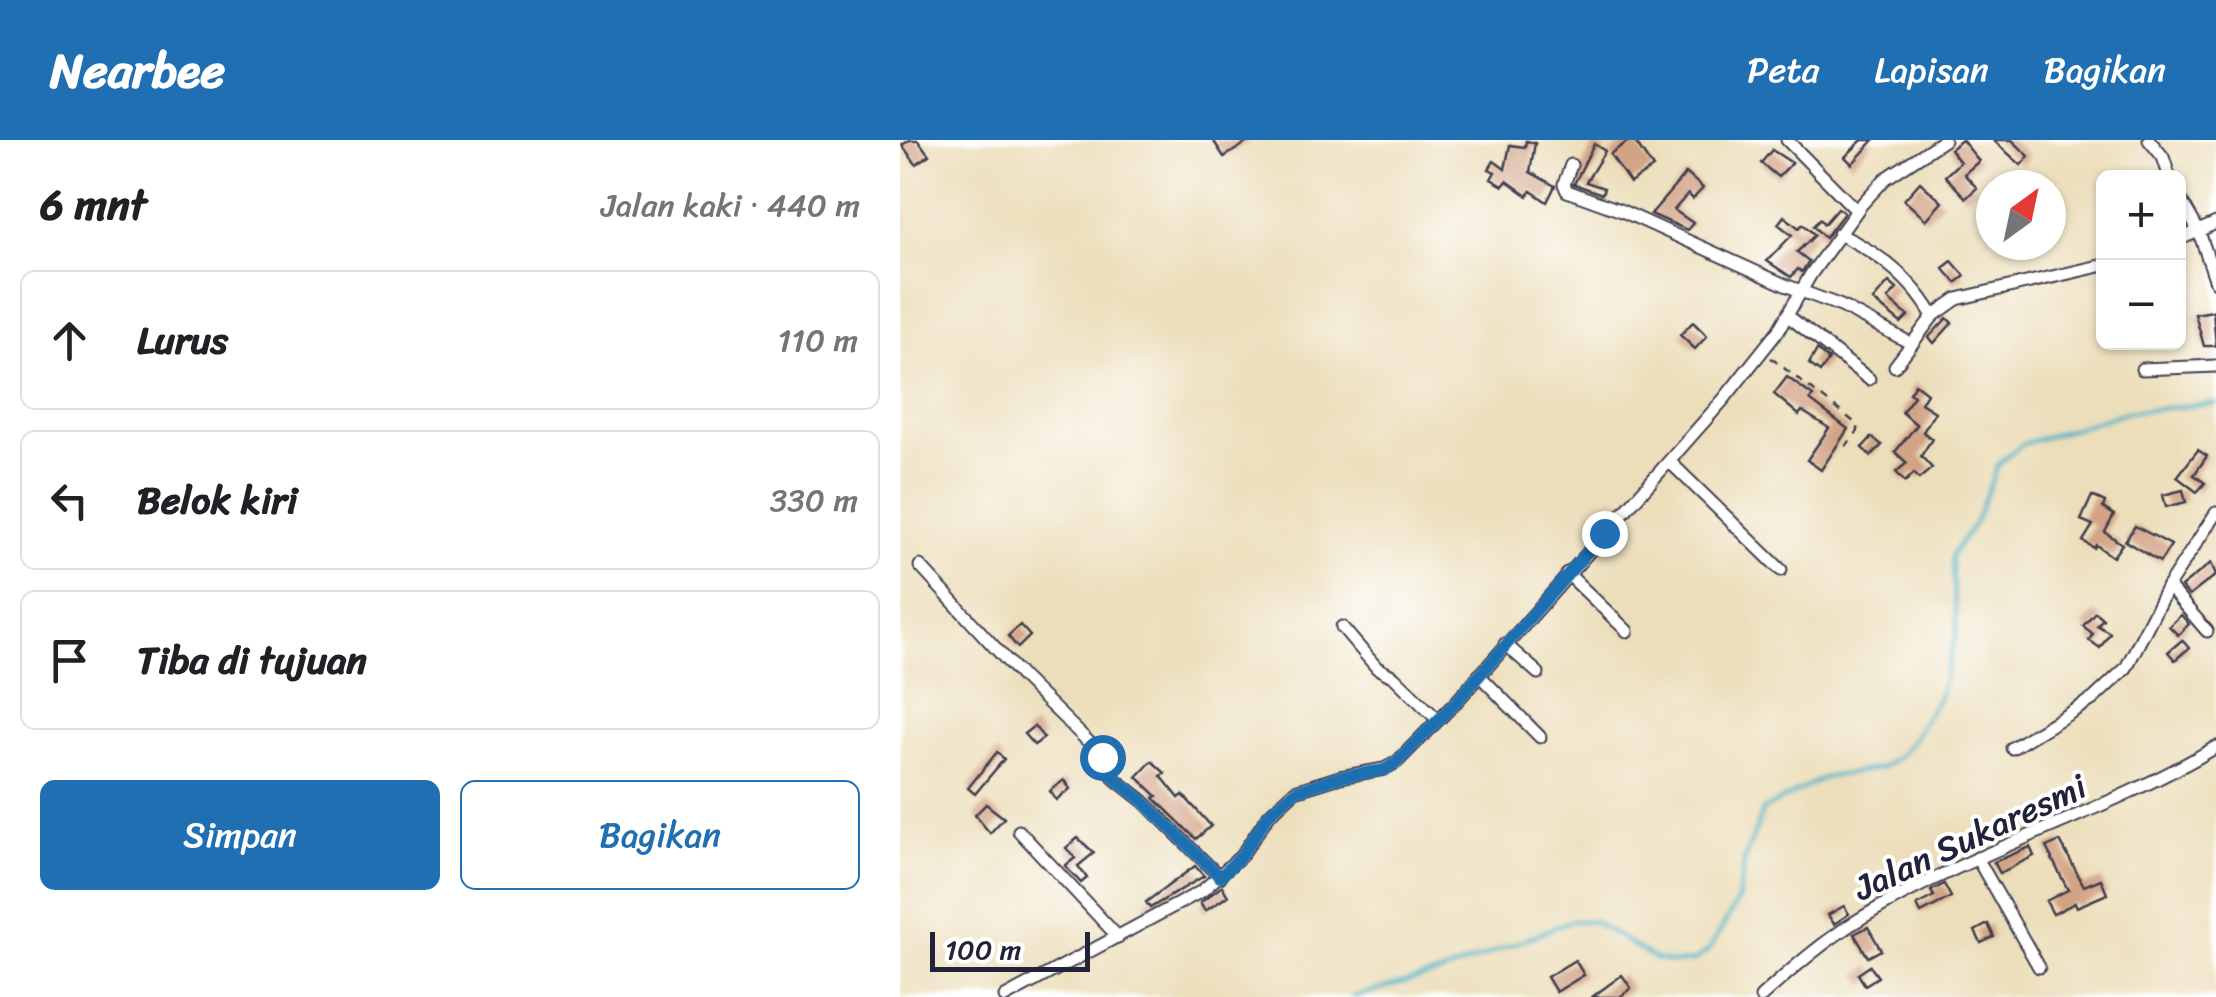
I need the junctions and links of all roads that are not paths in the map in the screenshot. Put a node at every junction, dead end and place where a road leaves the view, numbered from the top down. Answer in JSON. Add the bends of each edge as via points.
{"nodes":[{"id":1,"x":1787,"y":140,"type":"edge"},
{"id":2,"x":1944,"y":140,"type":"edge"},
{"id":3,"x":2149,"y":140,"type":"edge"},
{"id":4,"x":1572,"y":165,"type":"dead end"},
{"id":5,"x":2167,"y":170,"type":"edge"},
{"id":6,"x":2186,"y":209,"type":"edge"},
{"id":7,"x":1856,"y":210,"type":"junction"},
{"id":8,"x":2216,"y":223,"type":"edge"},
{"id":9,"x":2199,"y":232,"type":"junction"},
{"id":10,"x":1839,"y":234,"type":"junction"},
{"id":11,"x":2186,"y":237,"type":"edge"},
{"id":12,"x":2096,"y":267,"type":"edge"},
{"id":13,"x":2216,"y":282,"type":"edge"},
{"id":14,"x":1802,"y":290,"type":"junction"},
{"id":15,"x":1788,"y":316,"type":"junction"},
{"id":16,"x":1933,"y":316,"type":"junction"},
{"id":17,"x":1912,"y":344,"type":"junction"},
{"id":18,"x":1895,"y":366,"type":"dead end"},
{"id":19,"x":2216,"y":366,"type":"edge"},
{"id":20,"x":2142,"y":369,"type":"dead end"},
{"id":21,"x":1869,"y":379,"type":"dead end"},
{"id":22,"x":1670,"y":462,"type":"junction"},
{"id":23,"x":2216,"y":513,"type":"edge"},
{"id":24,"x":920,"y":566,"type":"dead end"},
{"id":25,"x":1781,"y":570,"type":"dead end"},
{"id":26,"x":1567,"y":573,"type":"junction"},
{"id":27,"x":2168,"y":586,"type":"junction"},
{"id":28,"x":1342,"y":627,"type":"dead end"},
{"id":29,"x":1626,"y":631,"type":"dead end"},
{"id":30,"x":2207,"y":631,"type":"dead end"},
{"id":31,"x":1506,"y":644,"type":"junction"},
{"id":32,"x":1538,"y":673,"type":"dead end"},
{"id":33,"x":1479,"y":675,"type":"junction"},
{"id":34,"x":1438,"y":720,"type":"junction"},
{"id":35,"x":1540,"y":737,"type":"dead end"},
{"id":36,"x":2216,"y":747,"type":"edge"},
{"id":37,"x":2012,"y":748,"type":"dead end"},
{"id":38,"x":1020,"y":831,"type":"dead end"},
{"id":39,"x":1978,"y":858,"type":"junction"},
{"id":40,"x":1220,"y":877,"type":"junction"},
{"id":41,"x":1118,"y":937,"type":"junction"},
{"id":42,"x":2039,"y":967,"type":"dead end"},
{"id":43,"x":1005,"y":997,"type":"edge"},
{"id":44,"x":1760,"y":997,"type":"edge"}],
"edges":[{"from":1,"to":7,"type":"street"},
{"from":2,"to":7,"type":"street","via":[[1885,178]]},
{"from":3,"to":5,"type":"street"},
{"from":4,"to":14,"type":"street","via":[[1564,184],[1568,191]]},
{"from":6,"to":9,"type":"street"},
{"from":7,"to":10,"type":"street"},
{"from":8,"to":9,"type":"street"},
{"from":9,"to":11,"type":"street"},
{"from":9,"to":13,"type":"street"},
{"from":10,"to":14,"type":"street"},
{"from":10,"to":16,"type":"street","via":[[1913,286]]},
{"from":12,"to":16,"type":"street","via":[[1956,299]]},
{"from":14,"to":15,"type":"street"},
{"from":14,"to":17,"type":"street"},
{"from":15,"to":21,"type":"street"},
{"from":15,"to":22,"type":"street"},
{"from":16,"to":17,"type":"street"},
{"from":17,"to":18,"type":"street"},
{"from":19,"to":20,"type":"street"},
{"from":22,"to":25,"type":"street"},
{"from":22,"to":26,"type":"street"},
{"from":23,"to":27,"type":"street"},
{"from":24,"to":40,"type":"street","via":[[1098,752],[1115,779]]},
{"from":26,"to":29,"type":"street"},
{"from":26,"to":31,"type":"street"},
{"from":27,"to":30,"type":"street"},
{"from":27,"to":37,"type":"street","via":[[2116,680]]},
{"from":28,"to":34,"type":"street","via":[[1377,668]]},
{"from":31,"to":32,"type":"street"},
{"from":31,"to":33,"type":"street"},
{"from":33,"to":34,"type":"street"},
{"from":33,"to":35,"type":"street"},
{"from":34,"to":40,"type":"street","via":[[1390,768],[1296,791],[1269,814]]},
{"from":36,"to":39,"type":"street","name":"Jalan Sukaresmi"},
{"from":38,"to":41,"type":"street"},
{"from":39,"to":42,"type":"street"},
{"from":39,"to":44,"type":"street","name":"Jalan Sukaresmi","via":[[1865,916]]},
{"from":40,"to":41,"type":"street"},
{"from":41,"to":43,"type":"street"}]}
